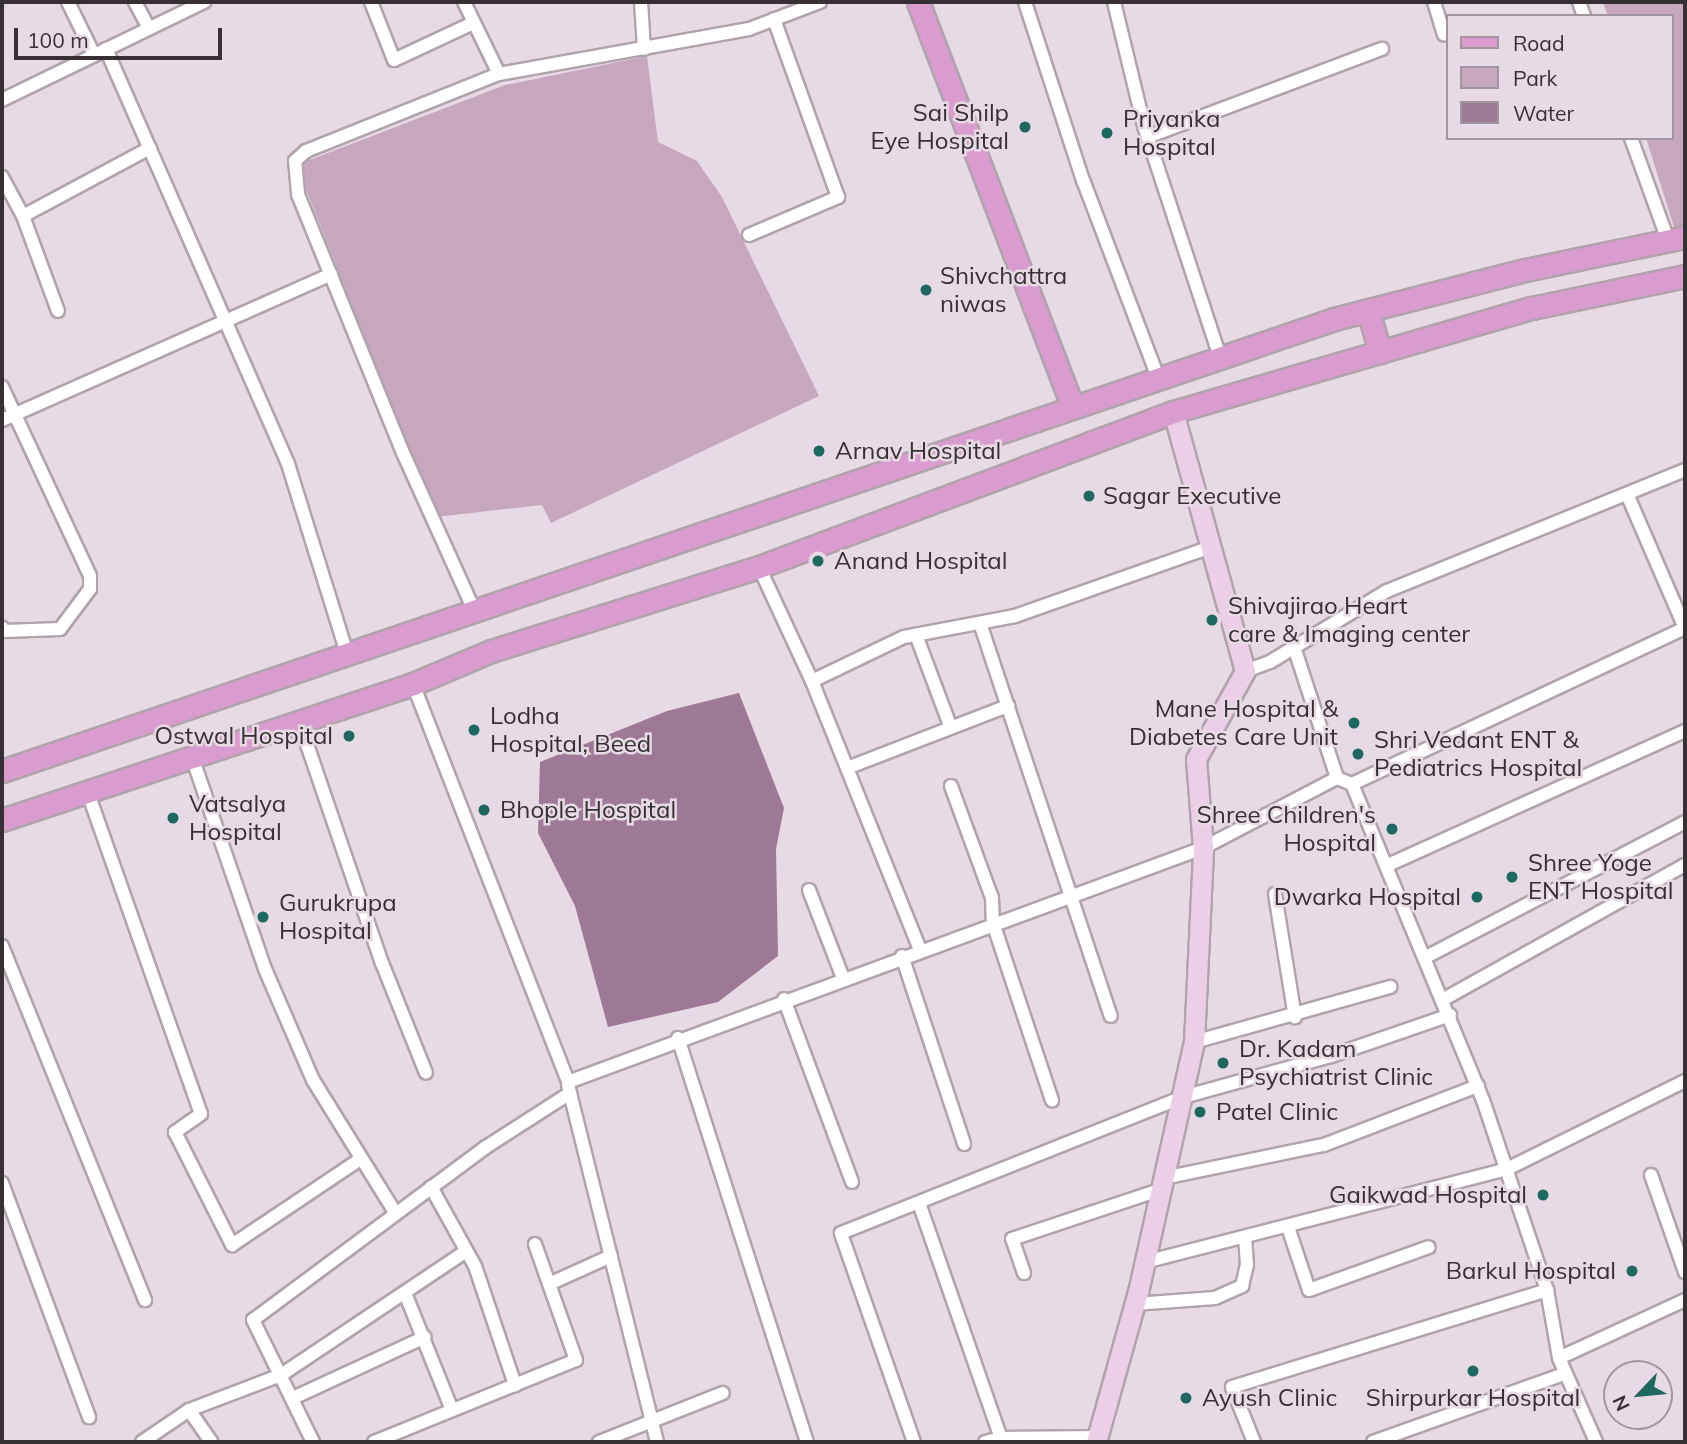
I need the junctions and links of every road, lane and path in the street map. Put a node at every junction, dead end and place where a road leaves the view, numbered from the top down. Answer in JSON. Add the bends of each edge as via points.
{"nodes":[{"id":1,"x":68,"y":2,"type":"edge"},
{"id":2,"x":135,"y":2,"type":"edge"},
{"id":3,"x":204,"y":2,"type":"edge"},
{"id":4,"x":371,"y":2,"type":"edge"},
{"id":5,"x":464,"y":2,"type":"edge"},
{"id":6,"x":641,"y":2,"type":"edge"},
{"id":7,"x":820,"y":2,"type":"edge"},
{"id":8,"x":918,"y":2,"type":"edge"},
{"id":9,"x":1025,"y":2,"type":"edge"},
{"id":10,"x":1114,"y":2,"type":"edge"},
{"id":11,"x":1433,"y":2,"type":"edge"},
{"id":12,"x":774,"y":19,"type":"junction"},
{"id":13,"x":471,"y":24,"type":"junction"},
{"id":14,"x":149,"y":28,"type":"junction"},
{"id":15,"x":1444,"y":34,"type":"dead end"},
{"id":16,"x":644,"y":49,"type":"junction"},
{"id":17,"x":1382,"y":49,"type":"dead end"},
{"id":18,"x":100,"y":52,"type":"junction"},
{"id":19,"x":499,"y":74,"type":"junction"},
{"id":20,"x":2,"y":97,"type":"edge"},
{"id":21,"x":1150,"y":136,"type":"junction"},
{"id":22,"x":1632,"y":140,"type":"edge"},
{"id":23,"x":150,"y":148,"type":"junction"},
{"id":24,"x":2,"y":177,"type":"edge"},
{"id":25,"x":23,"y":216,"type":"junction"},
{"id":26,"x":749,"y":235,"type":"dead end"},
{"id":27,"x":1676,"y":239,"type":"edge"},
{"id":28,"x":331,"y":274,"type":"junction"},
{"id":29,"x":1685,"y":276,"type":"edge"},
{"id":30,"x":1368,"y":310,"type":"junction"},
{"id":31,"x":58,"y":311,"type":"dead end"},
{"id":32,"x":227,"y":320,"type":"junction"},
{"id":33,"x":1380,"y":352,"type":"junction"},
{"id":34,"x":1220,"y":357,"type":"junction"},
{"id":35,"x":1158,"y":377,"type":"junction"},
{"id":36,"x":2,"y":387,"type":"edge"},
{"id":37,"x":1072,"y":406,"type":"junction"},
{"id":38,"x":1173,"y":412,"type":"junction"},
{"id":39,"x":8,"y":417,"type":"edge"},
{"id":40,"x":1685,"y":470,"type":"edge"},
{"id":41,"x":1627,"y":494,"type":"junction"},
{"id":42,"x":1211,"y":547,"type":"junction"},
{"id":43,"x":758,"y":567,"type":"junction"},
{"id":44,"x":474,"y":610,"type":"junction"},
{"id":45,"x":980,"y":623,"type":"junction"},
{"id":46,"x":1685,"y":629,"type":"edge"},
{"id":47,"x":2,"y":630,"type":"edge"},
{"id":48,"x":916,"y":635,"type":"junction"},
{"id":49,"x":1294,"y":646,"type":"junction"},
{"id":50,"x":346,"y":654,"type":"junction"},
{"id":51,"x":1245,"y":671,"type":"junction"},
{"id":52,"x":811,"y":681,"type":"junction"},
{"id":53,"x":413,"y":684,"type":"junction"},
{"id":54,"x":1008,"y":706,"type":"junction"},
{"id":55,"x":299,"y":721,"type":"junction"},
{"id":56,"x":951,"y":728,"type":"junction"},
{"id":57,"x":1685,"y":731,"type":"edge"},
{"id":58,"x":191,"y":754,"type":"junction"},
{"id":59,"x":847,"y":768,"type":"junction"},
{"id":60,"x":2,"y":771,"type":"edge"},
{"id":61,"x":1337,"y":778,"type":"junction"},
{"id":62,"x":1352,"y":784,"type":"junction"},
{"id":63,"x":951,"y":786,"type":"dead end"},
{"id":64,"x":88,"y":793,"type":"junction"},
{"id":65,"x":2,"y":820,"type":"edge"},
{"id":66,"x":1685,"y":822,"type":"edge"},
{"id":67,"x":1203,"y":848,"type":"junction"},
{"id":68,"x":1388,"y":865,"type":"junction"},
{"id":69,"x":1685,"y":865,"type":"edge"},
{"id":70,"x":809,"y":890,"type":"dead end"},
{"id":71,"x":1070,"y":894,"type":"junction"},
{"id":72,"x":1275,"y":894,"type":"dead end"},
{"id":73,"x":993,"y":923,"type":"junction"},
{"id":74,"x":2,"y":946,"type":"edge"},
{"id":75,"x":920,"y":950,"type":"junction"},
{"id":76,"x":902,"y":956,"type":"junction"},
{"id":77,"x":1426,"y":957,"type":"junction"},
{"id":78,"x":843,"y":978,"type":"junction"},
{"id":79,"x":1390,"y":987,"type":"dead end"},
{"id":80,"x":784,"y":999,"type":"junction"},
{"id":81,"x":1444,"y":999,"type":"junction"},
{"id":82,"x":1450,"y":1015,"type":"junction"},
{"id":83,"x":1111,"y":1016,"type":"dead end"},
{"id":84,"x":1294,"y":1017,"type":"junction"},
{"id":85,"x":678,"y":1038,"type":"junction"},
{"id":86,"x":1194,"y":1042,"type":"junction"},
{"id":87,"x":426,"y":1073,"type":"dead end"},
{"id":88,"x":1685,"y":1081,"type":"edge"},
{"id":89,"x":1478,"y":1086,"type":"junction"},
{"id":90,"x":569,"y":1087,"type":"junction"},
{"id":91,"x":1183,"y":1097,"type":"junction"},
{"id":92,"x":1052,"y":1100,"type":"dead end"},
{"id":93,"x":964,"y":1144,"type":"dead end"},
{"id":94,"x":359,"y":1160,"type":"junction"},
{"id":95,"x":1507,"y":1169,"type":"junction"},
{"id":96,"x":1651,"y":1175,"type":"dead end"},
{"id":97,"x":2,"y":1182,"type":"edge"},
{"id":98,"x":852,"y":1182,"type":"dead end"},
{"id":99,"x":1163,"y":1184,"type":"junction"},
{"id":100,"x":431,"y":1187,"type":"junction"},
{"id":101,"x":919,"y":1203,"type":"junction"},
{"id":102,"x":395,"y":1212,"type":"junction"},
{"id":103,"x":1288,"y":1227,"type":"junction"},
{"id":104,"x":1245,"y":1237,"type":"junction"},
{"id":105,"x":535,"y":1244,"type":"dead end"},
{"id":106,"x":1429,"y":1247,"type":"dead end"},
{"id":107,"x":466,"y":1251,"type":"junction"},
{"id":108,"x":611,"y":1256,"type":"junction"},
{"id":109,"x":1145,"y":1262,"type":"junction"},
{"id":110,"x":1685,"y":1272,"type":"edge"},
{"id":111,"x":1024,"y":1273,"type":"dead end"},
{"id":112,"x":549,"y":1284,"type":"junction"},
{"id":113,"x":1547,"y":1290,"type":"junction"},
{"id":114,"x":405,"y":1293,"type":"junction"},
{"id":115,"x":145,"y":1300,"type":"dead end"},
{"id":116,"x":1685,"y":1300,"type":"edge"},
{"id":117,"x":1135,"y":1304,"type":"junction"},
{"id":118,"x":425,"y":1337,"type":"junction"},
{"id":119,"x":1559,"y":1358,"type":"junction"},
{"id":120,"x":1564,"y":1374,"type":"junction"},
{"id":121,"x":281,"y":1375,"type":"junction"},
{"id":122,"x":515,"y":1385,"type":"junction"},
{"id":123,"x":723,"y":1394,"type":"dead end"},
{"id":124,"x":293,"y":1398,"type":"junction"},
{"id":125,"x":189,"y":1410,"type":"junction"},
{"id":126,"x":452,"y":1410,"type":"junction"},
{"id":127,"x":89,"y":1418,"type":"dead end"},
{"id":128,"x":651,"y":1422,"type":"junction"},
{"id":129,"x":1001,"y":1438,"type":"junction"},
{"id":130,"x":1097,"y":1440,"type":"edge"},
{"id":131,"x":142,"y":1442,"type":"edge"},
{"id":132,"x":211,"y":1442,"type":"edge"},
{"id":133,"x":313,"y":1442,"type":"edge"},
{"id":134,"x":374,"y":1442,"type":"edge"},
{"id":135,"x":599,"y":1442,"type":"edge"},
{"id":136,"x":657,"y":1442,"type":"edge"},
{"id":137,"x":807,"y":1442,"type":"edge"},
{"id":138,"x":914,"y":1442,"type":"edge"},
{"id":139,"x":985,"y":1442,"type":"edge"},
{"id":140,"x":1254,"y":1442,"type":"edge"},
{"id":141,"x":1373,"y":1442,"type":"edge"},
{"id":142,"x":1596,"y":1442,"type":"edge"}],
"edges":[{"from":1,"to":18,"type":"street"},
{"from":2,"to":14,"type":"street"},
{"from":3,"to":14,"type":"street"},
{"from":4,"to":13,"type":"street","via":[[394,60]]},
{"from":5,"to":13,"type":"street"},
{"from":6,"to":16,"type":"street"},
{"from":7,"to":12,"type":"street"},
{"from":8,"to":37,"type":"main road"},
{"from":9,"to":35,"type":"street","via":[[1083,180]]},
{"from":10,"to":21,"type":"street"},
{"from":11,"to":15,"type":"street"},
{"from":12,"to":16,"type":"street","via":[[749,29]]},
{"from":12,"to":26,"type":"street","via":[[838,197]]},
{"from":13,"to":19,"type":"street"},
{"from":14,"to":18,"type":"street"},
{"from":16,"to":19,"type":"street"},
{"from":17,"to":21,"type":"street"},
{"from":18,"to":20,"type":"street"},
{"from":18,"to":23,"type":"street"},
{"from":19,"to":28,"type":"street","via":[[306,150],[295,161],[298,194]]},
{"from":21,"to":34,"type":"street"},
{"from":22,"to":27,"type":"street"},
{"from":23,"to":25,"type":"street"},
{"from":23,"to":32,"type":"street"},
{"from":24,"to":25,"type":"street"},
{"from":25,"to":31,"type":"street"},
{"from":27,"to":30,"type":"main road","via":[[1525,270]]},
{"from":28,"to":32,"type":"street"},
{"from":28,"to":44,"type":"street","via":[[403,453]]},
{"from":29,"to":33,"type":"main road","via":[[1532,308]]},
{"from":30,"to":33,"type":"main road"},
{"from":30,"to":34,"type":"main road"},
{"from":32,"to":39,"type":"street"},
{"from":32,"to":50,"type":"street","via":[[288,464]]},
{"from":33,"to":38,"type":"main road"},
{"from":34,"to":35,"type":"main road"},
{"from":35,"to":37,"type":"main road"},
{"from":36,"to":39,"type":"street"},
{"from":37,"to":44,"type":"main road"},
{"from":38,"to":42,"type":"main road"},
{"from":38,"to":43,"type":"main road"},
{"from":39,"to":47,"type":"street","via":[[90,576],[90,589],[60,629]]},
{"from":40,"to":41,"type":"street"},
{"from":41,"to":46,"type":"street"},
{"from":41,"to":49,"type":"street","via":[[1387,591]]},
{"from":42,"to":45,"type":"street","via":[[1015,616]]},
{"from":42,"to":51,"type":"main road"},
{"from":43,"to":52,"type":"street"},
{"from":43,"to":53,"type":"main road","via":[[491,651]]},
{"from":44,"to":50,"type":"main road"},
{"from":45,"to":48,"type":"street"},
{"from":45,"to":54,"type":"street"},
{"from":46,"to":62,"type":"street"},
{"from":48,"to":52,"type":"street","via":[[864,653]]},
{"from":48,"to":56,"type":"street"},
{"from":49,"to":51,"type":"street"},
{"from":49,"to":61,"type":"street"},
{"from":50,"to":60,"type":"main road"},
{"from":51,"to":67,"type":"main road","via":[[1196,759]]},
{"from":52,"to":59,"type":"street"},
{"from":53,"to":55,"type":"main road"},
{"from":53,"to":90,"type":"street"},
{"from":54,"to":56,"type":"street"},
{"from":54,"to":71,"type":"street"},
{"from":55,"to":58,"type":"main road"},
{"from":55,"to":87,"type":"street","via":[[382,963]]},
{"from":56,"to":59,"type":"street"},
{"from":57,"to":68,"type":"street"},
{"from":58,"to":64,"type":"main road"},
{"from":58,"to":94,"type":"street","via":[[265,968],[313,1080]]},
{"from":59,"to":75,"type":"street"},
{"from":61,"to":62,"type":"street"},
{"from":61,"to":67,"type":"street"},
{"from":62,"to":68,"type":"street"},
{"from":63,"to":73,"type":"street","via":[[992,898]]},
{"from":64,"to":65,"type":"main road"},
{"from":64,"to":94,"type":"street","via":[[201,1114],[176,1132],[232,1245]]},
{"from":66,"to":77,"type":"street"},
{"from":67,"to":71,"type":"street"},
{"from":67,"to":86,"type":"main road"},
{"from":68,"to":77,"type":"street"},
{"from":69,"to":81,"type":"street"},
{"from":70,"to":78,"type":"street"},
{"from":71,"to":73,"type":"street"},
{"from":71,"to":83,"type":"street"},
{"from":72,"to":84,"type":"street"},
{"from":73,"to":75,"type":"street"},
{"from":73,"to":92,"type":"street"},
{"from":74,"to":115,"type":"street"},
{"from":75,"to":76,"type":"street"},
{"from":76,"to":78,"type":"street"},
{"from":76,"to":93,"type":"street"},
{"from":77,"to":81,"type":"street"},
{"from":78,"to":80,"type":"street"},
{"from":79,"to":84,"type":"street"},
{"from":80,"to":85,"type":"street"},
{"from":80,"to":98,"type":"street"},
{"from":81,"to":82,"type":"street"},
{"from":82,"to":89,"type":"street"},
{"from":82,"to":91,"type":"street","via":[[1331,1056]]},
{"from":84,"to":86,"type":"street"},
{"from":85,"to":90,"type":"street"},
{"from":85,"to":137,"type":"street"},
{"from":86,"to":91,"type":"main road"},
{"from":88,"to":95,"type":"street"},
{"from":89,"to":95,"type":"street"},
{"from":89,"to":99,"type":"street","via":[[1324,1145]]},
{"from":90,"to":100,"type":"street"},
{"from":90,"to":108,"type":"street"},
{"from":91,"to":99,"type":"main road"},
{"from":91,"to":101,"type":"street"},
{"from":94,"to":102,"type":"street"},
{"from":95,"to":103,"type":"street"},
{"from":95,"to":113,"type":"street"},
{"from":96,"to":110,"type":"street"},
{"from":97,"to":127,"type":"street"},
{"from":99,"to":109,"type":"main road"},
{"from":99,"to":111,"type":"street","via":[[1012,1239]]},
{"from":100,"to":102,"type":"street"},
{"from":100,"to":107,"type":"street"},
{"from":101,"to":129,"type":"street"},
{"from":101,"to":138,"type":"street","via":[[841,1233]]},
{"from":102,"to":121,"type":"street","via":[[253,1320]]},
{"from":103,"to":104,"type":"street"},
{"from":103,"to":106,"type":"street","via":[[1309,1290]]},
{"from":104,"to":109,"type":"street"},
{"from":104,"to":117,"type":"street","via":[[1247,1265],[1242,1286],[1215,1298]]},
{"from":105,"to":112,"type":"street"},
{"from":107,"to":114,"type":"street"},
{"from":107,"to":122,"type":"street"},
{"from":108,"to":112,"type":"street"},
{"from":108,"to":128,"type":"street"},
{"from":109,"to":117,"type":"main road"},
{"from":112,"to":122,"type":"street","via":[[576,1360]]},
{"from":113,"to":119,"type":"street"},
{"from":113,"to":140,"type":"street","via":[[1232,1387]]},
{"from":114,"to":118,"type":"street"},
{"from":114,"to":121,"type":"street"},
{"from":116,"to":119,"type":"street"},
{"from":117,"to":130,"type":"main road"},
{"from":118,"to":124,"type":"street"},
{"from":118,"to":126,"type":"street"},
{"from":119,"to":120,"type":"street"},
{"from":120,"to":141,"type":"street"},
{"from":120,"to":142,"type":"street"},
{"from":121,"to":124,"type":"street"},
{"from":121,"to":125,"type":"street"},
{"from":122,"to":126,"type":"street"},
{"from":123,"to":128,"type":"street"},
{"from":124,"to":133,"type":"street"},
{"from":125,"to":131,"type":"street"},
{"from":125,"to":132,"type":"street"},
{"from":126,"to":134,"type":"street"},
{"from":128,"to":135,"type":"street"},
{"from":128,"to":136,"type":"street"},
{"from":129,"to":130,"type":"street"},
{"from":129,"to":139,"type":"street"}]}
